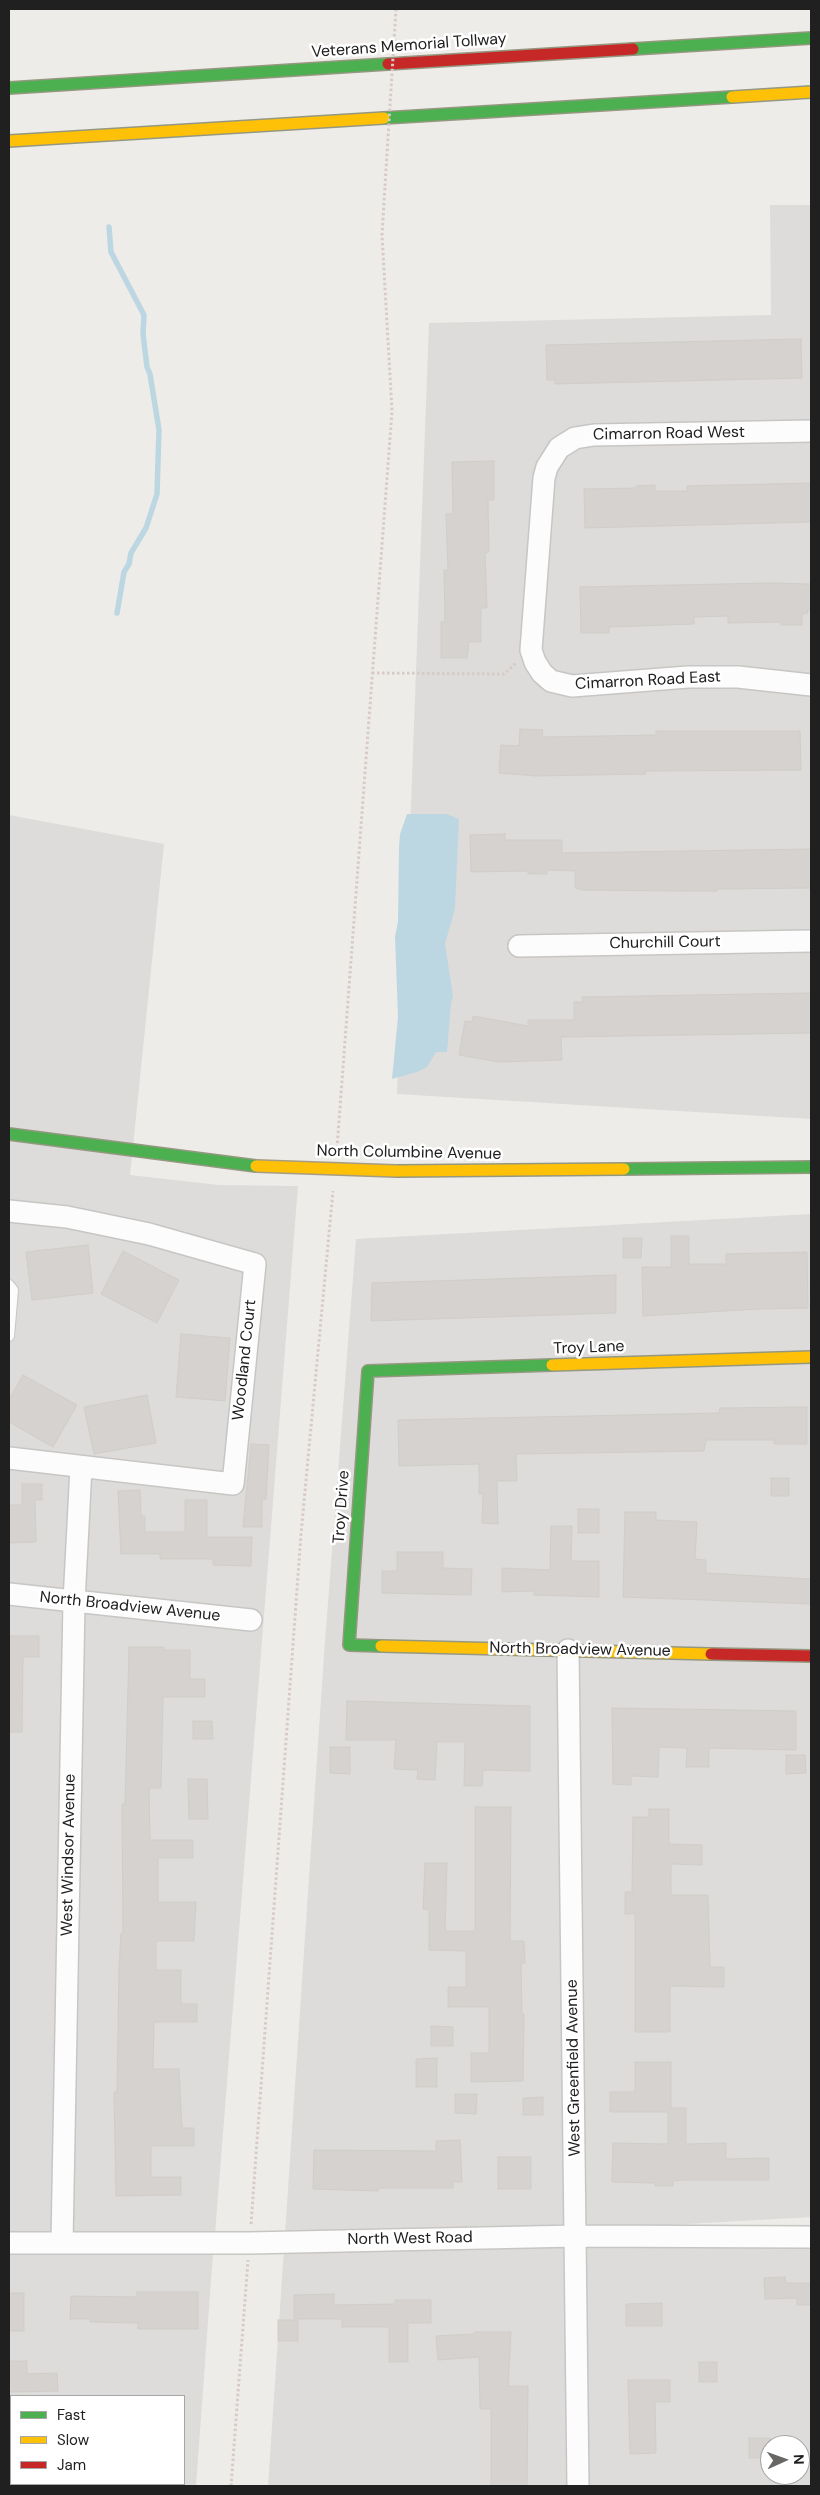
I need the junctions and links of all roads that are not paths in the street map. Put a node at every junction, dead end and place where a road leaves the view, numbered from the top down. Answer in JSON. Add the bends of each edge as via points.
{"nodes":[{"id":1,"x":811,"y":38,"type":"edge"},
{"id":2,"x":9,"y":88,"type":"edge"},
{"id":3,"x":811,"y":92,"type":"edge"},
{"id":4,"x":9,"y":141,"type":"edge"},
{"id":5,"x":811,"y":431,"type":"edge"},
{"id":6,"x":531,"y":650,"type":"joint"},
{"id":7,"x":811,"y":685,"type":"edge"},
{"id":8,"x":811,"y":941,"type":"edge"},
{"id":9,"x":519,"y":946,"type":"dead end"},
{"id":10,"x":9,"y":1134,"type":"edge"},
{"id":11,"x":811,"y":1168,"type":"edge"},
{"id":12,"x":9,"y":1211,"type":"edge"},
{"id":13,"x":9,"y":1285,"type":"edge"},
{"id":14,"x":9,"y":1336,"type":"edge"},
{"id":15,"x":811,"y":1357,"type":"edge"},
{"id":16,"x":368,"y":1372,"type":"joint"},
{"id":17,"x":9,"y":1458,"type":"edge"},
{"id":18,"x":81,"y":1467,"type":"junction"},
{"id":19,"x":9,"y":1594,"type":"edge"},
{"id":20,"x":74,"y":1602,"type":"junction"},
{"id":21,"x":251,"y":1620,"type":"dead end"},
{"id":22,"x":349,"y":1644,"type":"joint"},
{"id":23,"x":568,"y":1650,"type":"junction"},
{"id":24,"x":811,"y":1656,"type":"edge"},
{"id":25,"x":576,"y":2236,"type":"junction"},
{"id":26,"x":811,"y":2237,"type":"edge"},
{"id":27,"x":62,"y":2242,"type":"junction"},
{"id":28,"x":9,"y":2244,"type":"edge"},
{"id":29,"x":578,"y":2486,"type":"edge"}],
"edges":[{"from":1,"to":2,"type":"main road","name":"Veterans Memorial Tollway"},
{"from":3,"to":4,"type":"main road"},
{"from":5,"to":6,"type":"street","name":"Cimarron Road West","via":[[594,435],[566,442],[552,456],[544,478]]},
{"from":6,"to":7,"type":"street","name":"Cimarron Road East","via":[[542,673],[551,680],[572,686],[704,677],[738,677]]},
{"from":8,"to":9,"type":"street","name":"Churchill Court"},
{"from":10,"to":11,"type":"main road","name":"North Columbine Avenue","bridge":true,"via":[[256,1166],[396,1171]]},
{"from":12,"to":18,"type":"street","name":"Woodland Court","via":[[67,1217],[149,1234],[255,1264],[233,1484]]},
{"from":13,"to":14,"type":"lane","via":[[13,1290]]},
{"from":15,"to":16,"type":"main road","name":"Troy Lane"},
{"from":16,"to":22,"type":"main road","name":"Troy Drive"},
{"from":17,"to":18,"type":"street","name":"Woodland Court"},
{"from":18,"to":20,"type":"street","name":"West Windsor Avenue"},
{"from":19,"to":20,"type":"street","name":"North Broadview Avenue"},
{"from":20,"to":21,"type":"street","name":"North Broadview Avenue"},
{"from":20,"to":27,"type":"street","name":"West Windsor Avenue"},
{"from":22,"to":23,"type":"main road","name":"North Broadview Avenue"},
{"from":23,"to":24,"type":"main road","name":"North Broadview Avenue"},
{"from":23,"to":25,"type":"street","name":"West Greenfield Avenue"},
{"from":25,"to":26,"type":"street","name":"North West Road"},
{"from":25,"to":27,"type":"street","name":"North West Road","via":[[250,2243]]},
{"from":25,"to":29,"type":"street","name":"West Greenfield Avenue"},
{"from":27,"to":28,"type":"street","name":"North West Road"}]}
